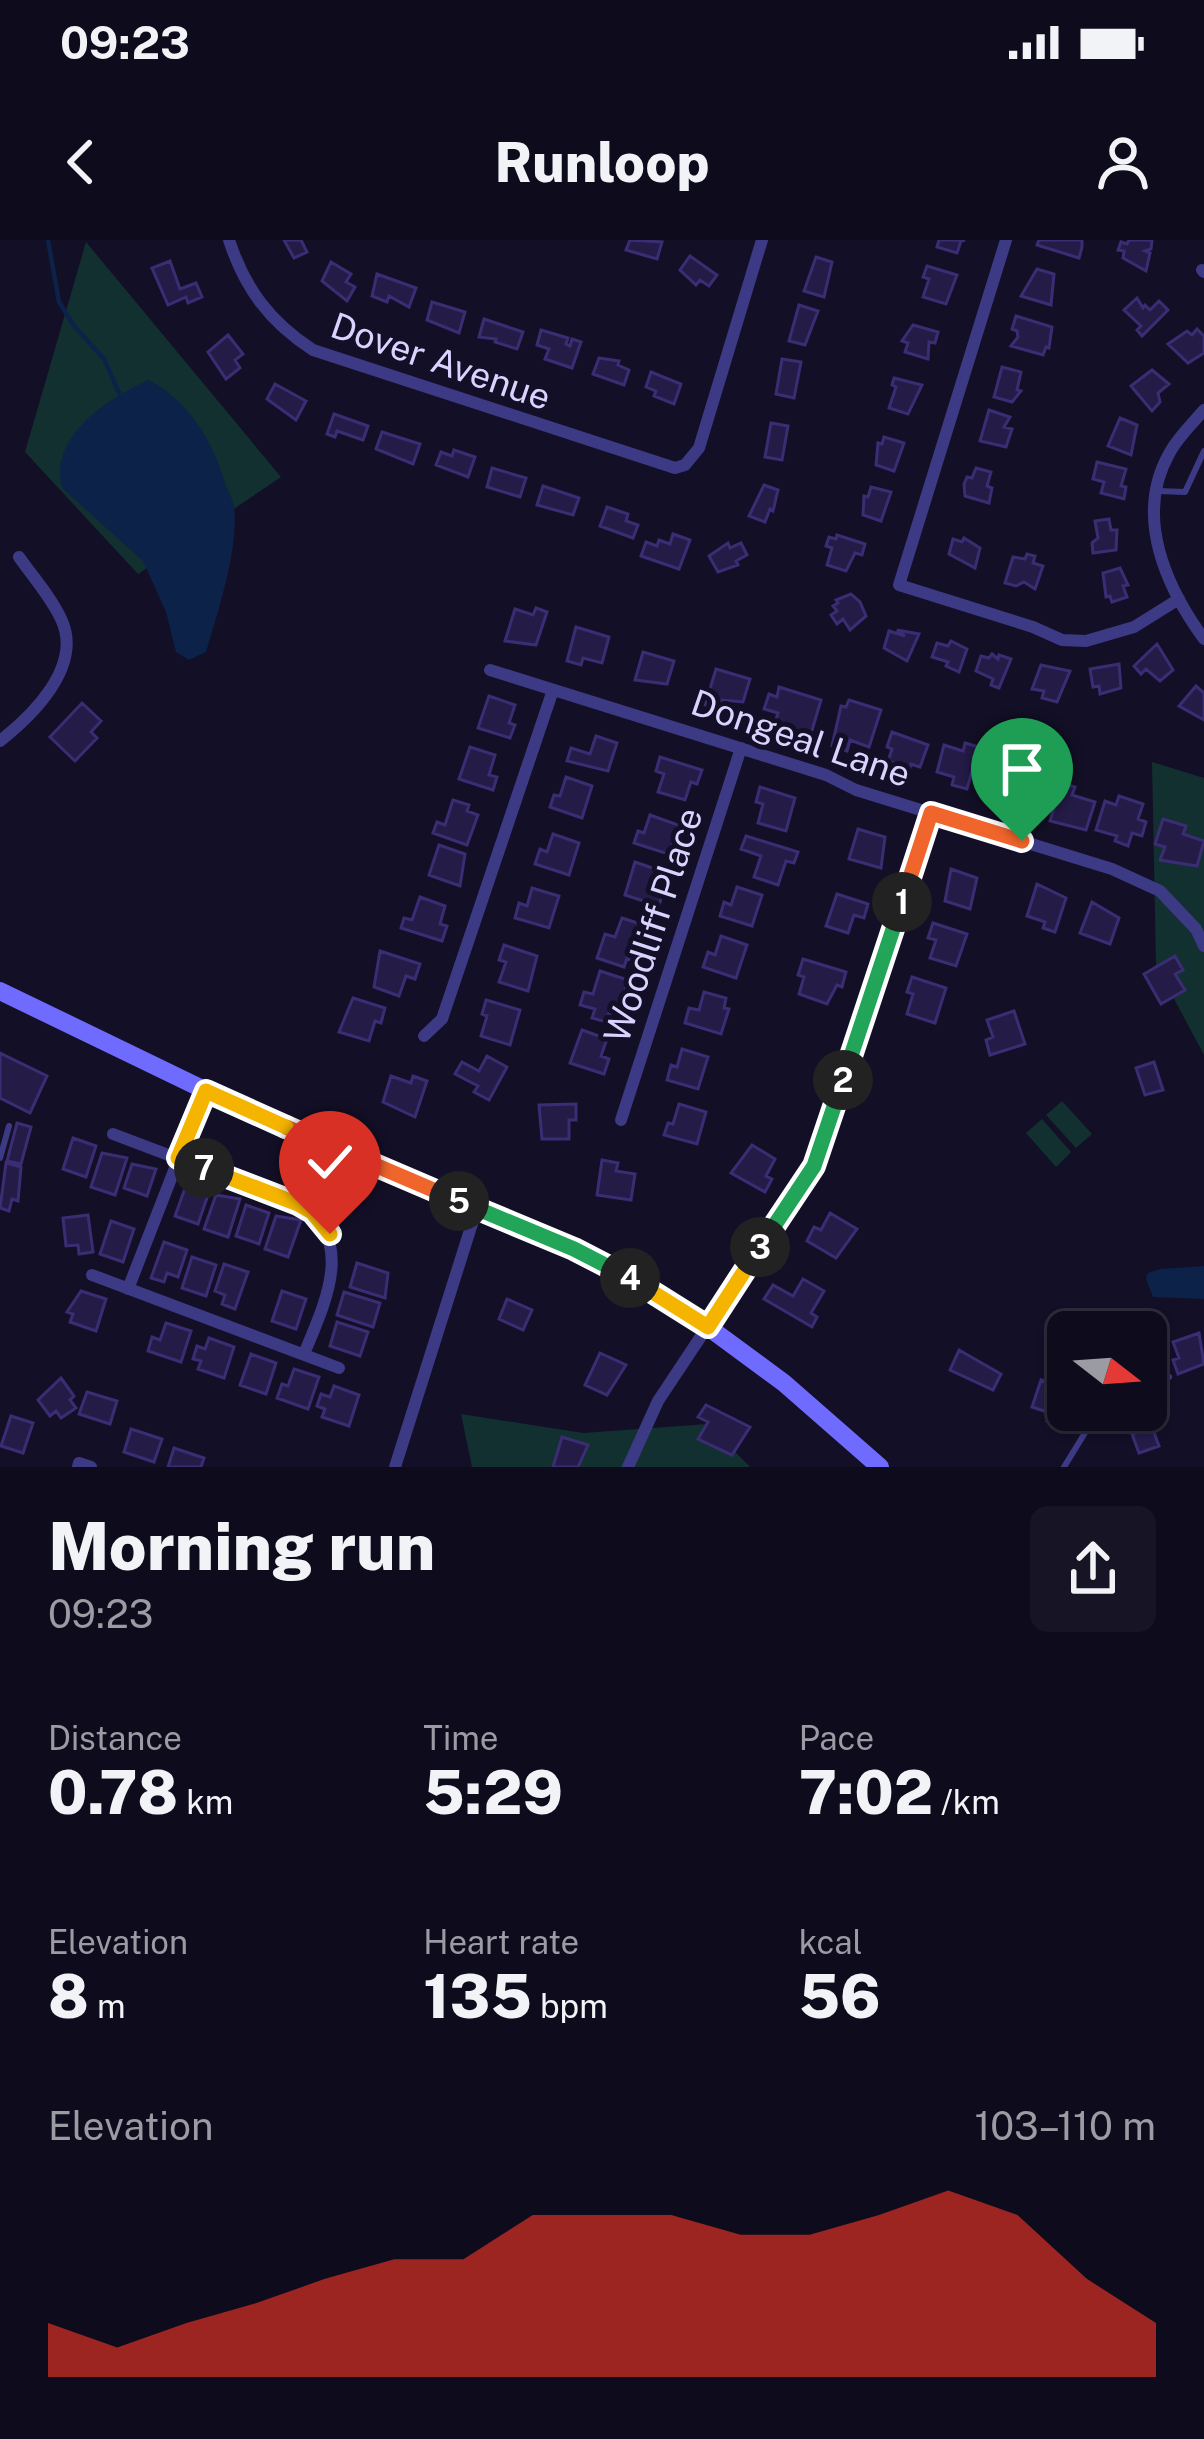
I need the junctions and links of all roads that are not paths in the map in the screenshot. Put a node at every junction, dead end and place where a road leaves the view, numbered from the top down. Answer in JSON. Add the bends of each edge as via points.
{"nodes":[{"id":1,"x":229,"y":240,"type":"edge"},
{"id":2,"x":762,"y":240,"type":"edge"},
{"id":3,"x":1006,"y":240,"type":"edge"},
{"id":4,"x":1204,"y":410,"type":"edge"},
{"id":5,"x":1204,"y":451,"type":"edge"},
{"id":6,"x":1158,"y":491,"type":"junction"},
{"id":7,"x":19,"y":557,"type":"dead end"},
{"id":8,"x":1179,"y":598,"type":"junction"},
{"id":9,"x":1204,"y":639,"type":"edge"},
{"id":10,"x":490,"y":670,"type":"dead end"},
{"id":11,"x":553,"y":690,"type":"junction"},
{"id":12,"x":0,"y":741,"type":"edge"},
{"id":13,"x":741,"y":748,"type":"junction"},
{"id":14,"x":931,"y":813,"type":"junction"},
{"id":15,"x":1204,"y":946,"type":"edge"},
{"id":16,"x":0,"y":991,"type":"edge"},
{"id":17,"x":424,"y":1036,"type":"dead end"},
{"id":18,"x":206,"y":1091,"type":"junction"},
{"id":19,"x":621,"y":1120,"type":"dead end"},
{"id":20,"x":9,"y":1126,"type":"dead end"},
{"id":21,"x":113,"y":1134,"type":"dead end"},
{"id":22,"x":0,"y":1158,"type":"edge"},
{"id":23,"x":178,"y":1158,"type":"junction"},
{"id":24,"x":477,"y":1208,"type":"junction"},
{"id":25,"x":92,"y":1275,"type":"dead end"},
{"id":26,"x":128,"y":1289,"type":"junction"},
{"id":27,"x":708,"y":1327,"type":"junction"},
{"id":28,"x":304,"y":1354,"type":"junction"},
{"id":29,"x":339,"y":1368,"type":"dead end"},
{"id":30,"x":1087,"y":1431,"type":"edge"},
{"id":31,"x":78,"y":1467,"type":"edge"},
{"id":32,"x":91,"y":1467,"type":"edge"},
{"id":33,"x":394,"y":1467,"type":"edge"},
{"id":34,"x":628,"y":1467,"type":"edge"},
{"id":35,"x":880,"y":1467,"type":"edge"},
{"id":36,"x":1064,"y":1467,"type":"edge"}],
"edges":[{"from":1,"to":2,"type":"street","name":"Dover Avenue","via":[[254,297],[313,350],[663,467],[685,465],[699,448]]},
{"from":3,"to":8,"type":"street","via":[[899,585],[1062,640],[1134,627]]},
{"from":4,"to":6,"type":"street","via":[[1167,457]]},
{"from":5,"to":6,"type":"lane","via":[[1185,492]]},
{"from":6,"to":8,"type":"street","via":[[1154,536]]},
{"from":7,"to":12,"type":"street","via":[[61,618],[66,655],[33,711]]},
{"from":8,"to":9,"type":"street"},
{"from":10,"to":11,"type":"street","name":"Dongeal Lane"},
{"from":11,"to":13,"type":"street","name":"Dongeal Lane"},
{"from":11,"to":17,"type":"street","via":[[442,1019]]},
{"from":13,"to":14,"type":"street","name":"Dongeal Lane"},
{"from":13,"to":19,"type":"street","name":"Woodliff Place"},
{"from":14,"to":15,"type":"street","name":"Dongeal Lane","via":[[1160,891]]},
{"from":14,"to":27,"type":"street","via":[[814,1166]]},
{"from":16,"to":18,"type":"street"},
{"from":18,"to":23,"type":"street"},
{"from":18,"to":24,"type":"street"},
{"from":20,"to":22,"type":"lane"},
{"from":21,"to":23,"type":"street"},
{"from":23,"to":26,"type":"street"},
{"from":23,"to":28,"type":"street","via":[[298,1204],[330,1234],[333,1271]]},
{"from":24,"to":27,"type":"street","via":[[615,1269]]},
{"from":24,"to":33,"type":"street"},
{"from":25,"to":26,"type":"street"},
{"from":26,"to":28,"type":"street"},
{"from":27,"to":34,"type":"street","via":[[658,1401]]},
{"from":27,"to":35,"type":"street"},
{"from":28,"to":29,"type":"street"},
{"from":30,"to":36,"type":"lane"},
{"from":31,"to":32,"type":"street"}]}
